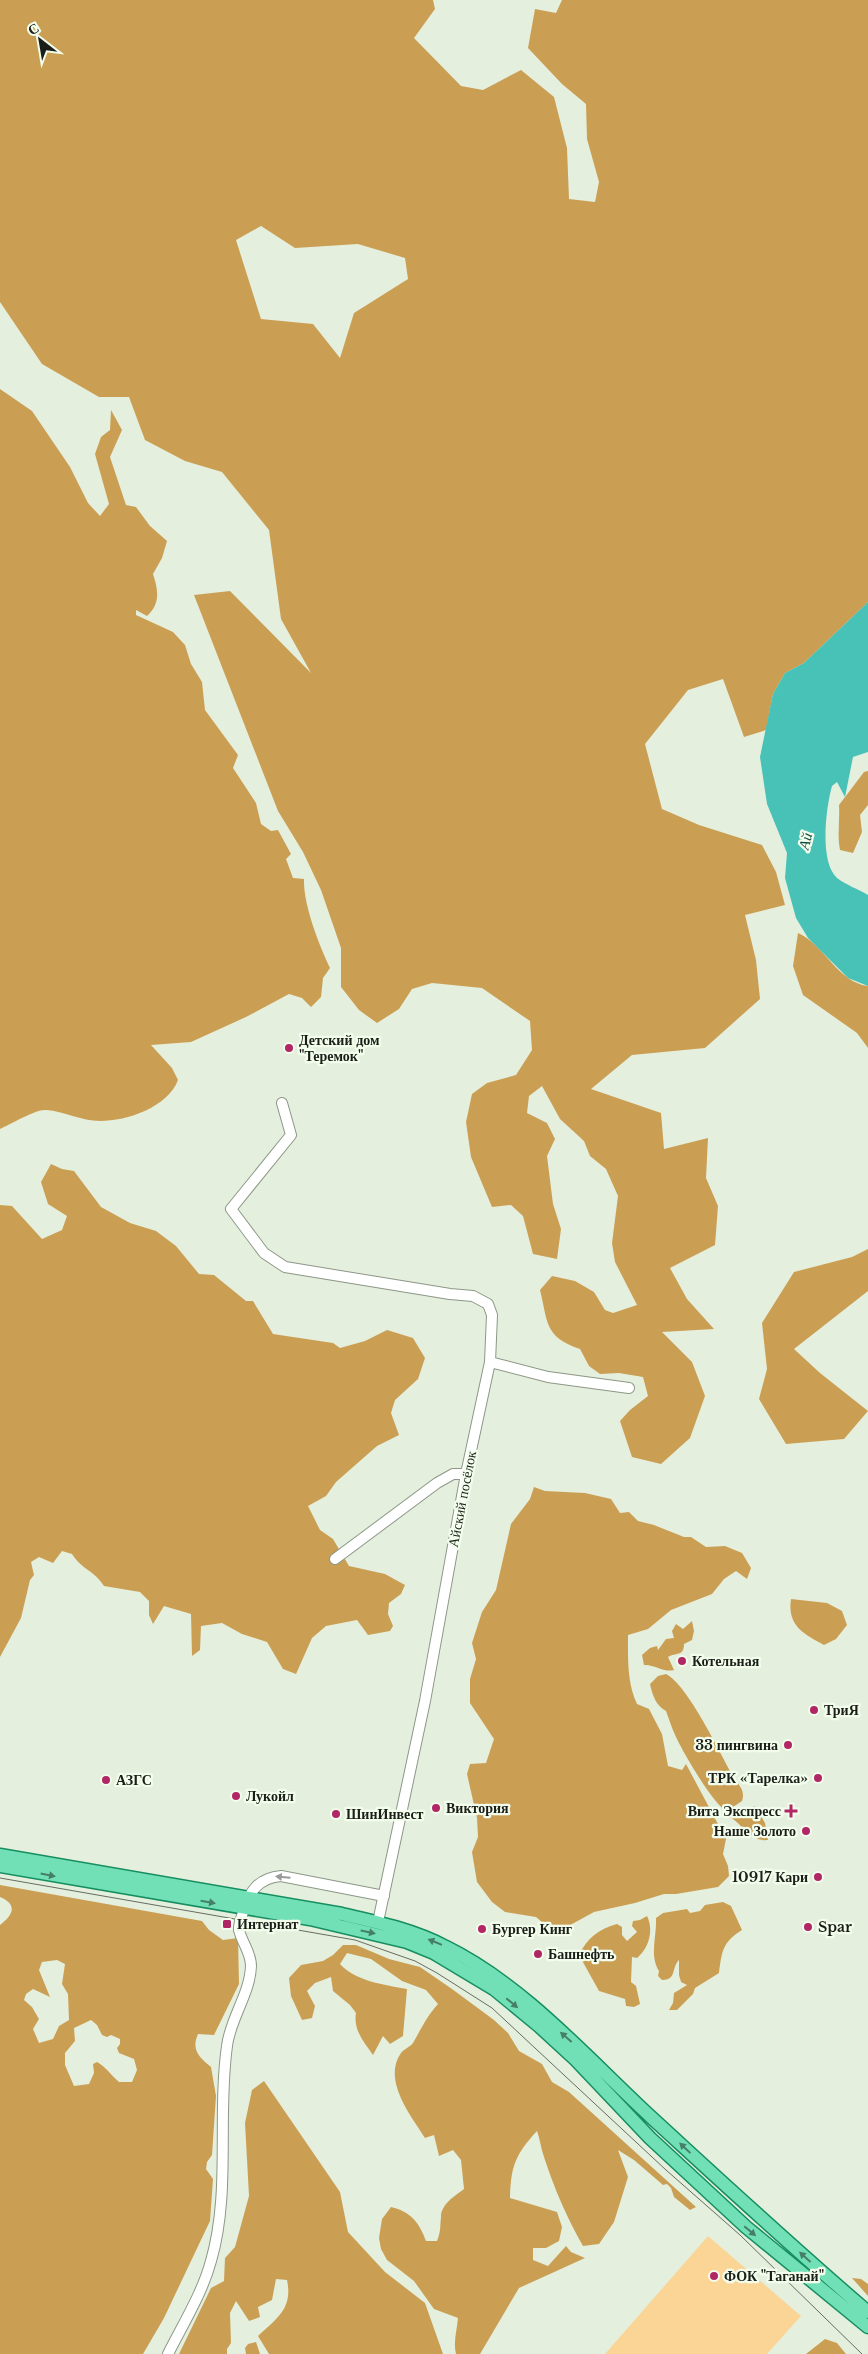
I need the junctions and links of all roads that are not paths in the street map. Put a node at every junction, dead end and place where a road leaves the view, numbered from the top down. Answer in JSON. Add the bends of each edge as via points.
{"nodes":[{"id":1,"x":282,"y":1103,"type":"dead end"},
{"id":2,"x":490,"y":1362,"type":"junction"},
{"id":3,"x":629,"y":1388,"type":"dead end"},
{"id":4,"x":466,"y":1474,"type":"junction"},
{"id":5,"x":335,"y":1559,"type":"dead end"},
{"id":6,"x":0,"y":1855,"type":"edge"},
{"id":7,"x":0,"y":1866,"type":"edge"},
{"id":8,"x":384,"y":1896,"type":"junction"},
{"id":9,"x":248,"y":1899,"type":"junction"},
{"id":10,"x":378,"y":1922,"type":"junction"},
{"id":11,"x":740,"y":2200,"type":"junction"},
{"id":12,"x":726,"y":2209,"type":"junction"},
{"id":13,"x":868,"y":2312,"type":"edge"},
{"id":14,"x":868,"y":2327,"type":"edge"},
{"id":15,"x":168,"y":2354,"type":"edge"}],
"edges":[{"from":1,"to":2,"type":"street","name":"Айский посёлок","via":[[291,1135],[231,1209],[264,1253],[285,1267],[473,1296],[488,1304],[492,1315]]},
{"from":2,"to":3,"type":"street","via":[[548,1377]]},
{"from":2,"to":4,"type":"street","name":"Айский посёлок"},
{"from":4,"to":5,"type":"street","via":[[453,1474],[437,1484]]},
{"from":4,"to":8,"type":"street","name":"Айский посёлок","via":[[425,1701]]},
{"from":6,"to":9,"type":"main road"},
{"from":7,"to":9,"type":"main road","one_way":true},
{"from":8,"to":9,"type":"street","one_way":true,"via":[[280,1876],[258,1884]]},
{"from":8,"to":10,"type":"street","name":"Айский посёлок"},
{"from":9,"to":10,"type":"main road"},
{"from":9,"to":12,"type":"main road","one_way":true,"via":[[310,1920],[407,1942],[464,1968],[494,1989],[576,2060],[650,2138]]},
{"from":9,"to":15,"type":"street","via":[[239,1930],[249,1952],[251,1967],[227,2043],[219,2219],[212,2261],[199,2295]]},
{"from":11,"to":10,"type":"main road","one_way":true,"via":[[582,2050],[503,1982],[446,1946]]},
{"from":11,"to":12,"type":"main road"},
{"from":13,"to":11,"type":"main road","one_way":true},
{"from":12,"to":14,"type":"main road","one_way":true}]}
